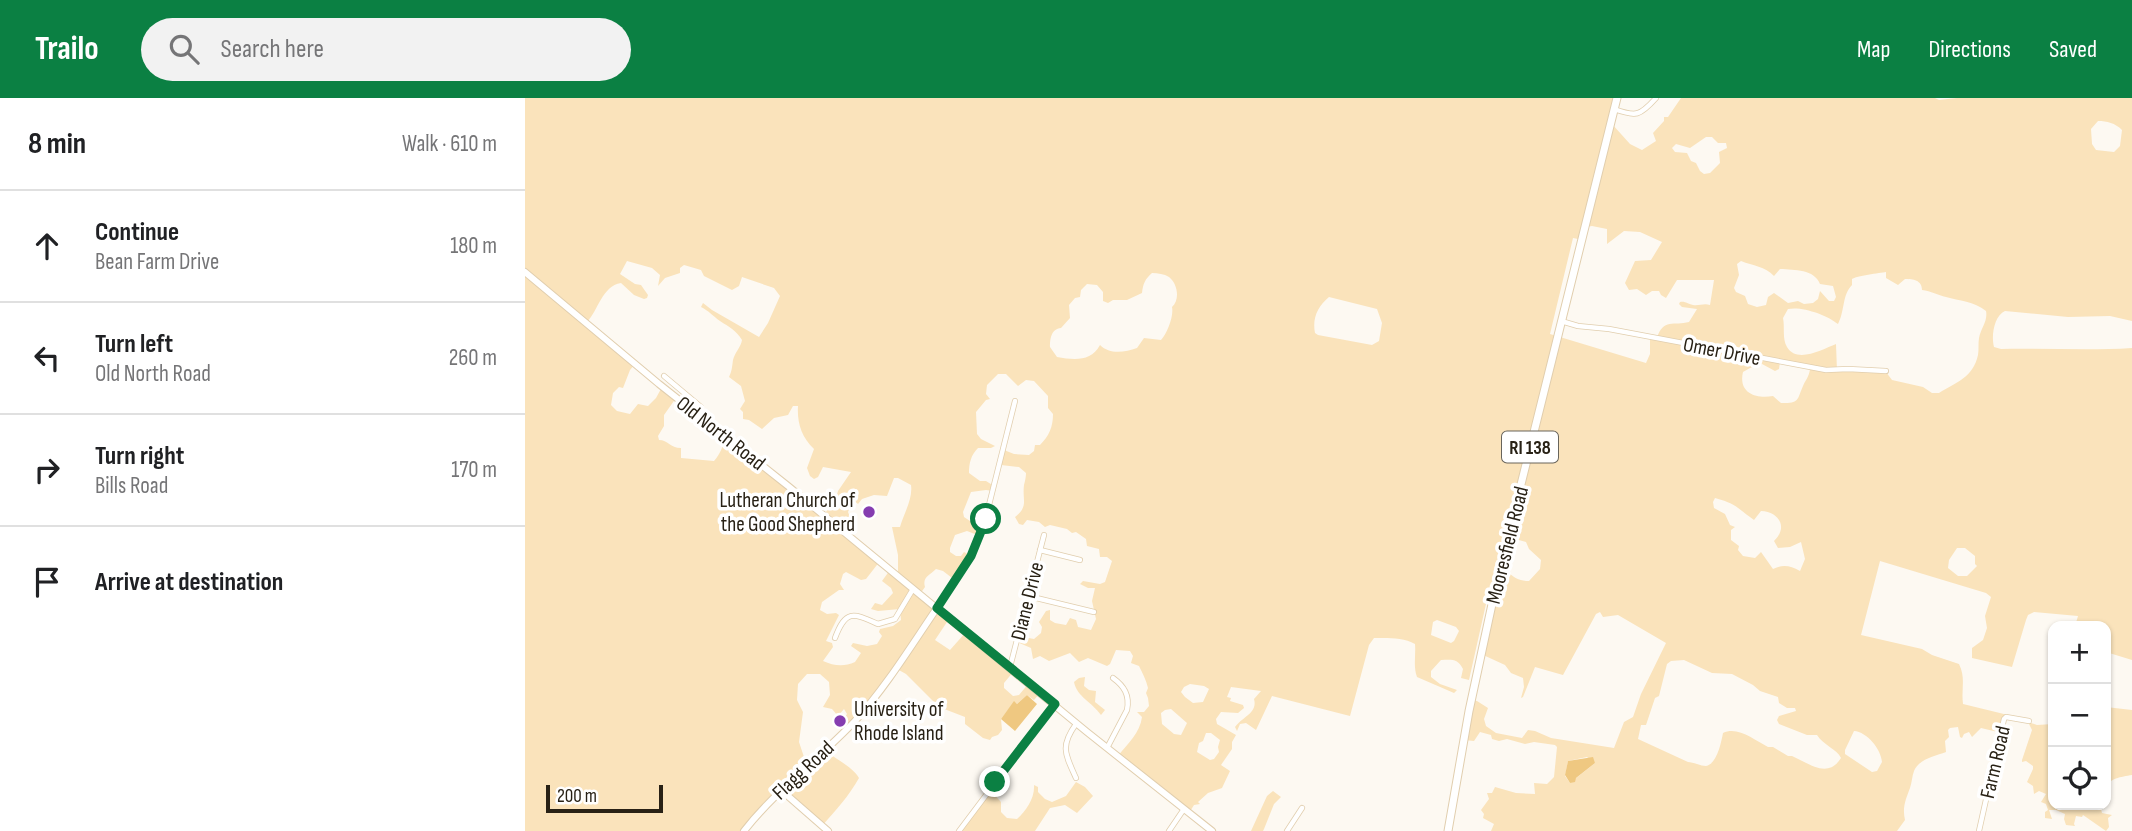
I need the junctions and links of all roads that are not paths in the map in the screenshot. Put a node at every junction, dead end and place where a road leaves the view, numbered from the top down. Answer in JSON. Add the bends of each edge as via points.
{"nodes":[{"id":1,"x":1617,"y":98,"type":"edge"},
{"id":2,"x":1656,"y":98,"type":"edge"},
{"id":3,"x":1613,"y":109,"type":"junction"},
{"id":4,"x":525,"y":272,"type":"edge"},
{"id":5,"x":1560,"y":320,"type":"junction"},
{"id":6,"x":1886,"y":371,"type":"dead end"},
{"id":7,"x":664,"y":376,"type":"dead end"},
{"id":8,"x":1015,"y":401,"type":"dead end"},
{"id":9,"x":700,"y":416,"type":"junction"},
{"id":10,"x":1044,"y":535,"type":"dead end"},
{"id":11,"x":1040,"y":550,"type":"junction"},
{"id":12,"x":1080,"y":560,"type":"dead end"},
{"id":13,"x":914,"y":589,"type":"junction"},
{"id":14,"x":1028,"y":596,"type":"junction"},
{"id":15,"x":937,"y":608,"type":"junction"},
{"id":16,"x":1094,"y":612,"type":"dead end"},
{"id":17,"x":835,"y":638,"type":"dead end"},
{"id":18,"x":1010,"y":667,"type":"junction"},
{"id":19,"x":1113,"y":678,"type":"dead end"},
{"id":20,"x":1055,"y":704,"type":"junction"},
{"id":21,"x":2029,"y":721,"type":"dead end"},
{"id":22,"x":1077,"y":723,"type":"junction"},
{"id":23,"x":1107,"y":748,"type":"junction"},
{"id":24,"x":1076,"y":778,"type":"dead end"},
{"id":25,"x":781,"y":790,"type":"junction"},
{"id":26,"x":1302,"y":808,"type":"dead end"},
{"id":27,"x":1184,"y":809,"type":"junction"},
{"id":28,"x":744,"y":831,"type":"edge"},
{"id":29,"x":828,"y":831,"type":"edge"},
{"id":30,"x":959,"y":831,"type":"edge"},
{"id":31,"x":1169,"y":831,"type":"edge"},
{"id":32,"x":1212,"y":831,"type":"edge"},
{"id":33,"x":1287,"y":831,"type":"edge"},
{"id":34,"x":1448,"y":831,"type":"edge"},
{"id":35,"x":1979,"y":831,"type":"edge"}],
"edges":[{"from":1,"to":3,"type":"main road","name":"Mooresfield Road","number":"RI 138"},
{"from":2,"to":3,"type":"street","via":[[1635,115]]},
{"from":3,"to":5,"type":"main road","name":"Mooresfield Road","number":"RI 138"},
{"from":4,"to":9,"type":"street","name":"Old North Road"},
{"from":5,"to":6,"type":"street","name":"Omer Drive","via":[[1826,370]]},
{"from":5,"to":34,"type":"main road","name":"Mooresfield Road","number":"RI 138","via":[[1486,630]]},
{"from":7,"to":9,"type":"street","via":[[701,407]]},
{"from":8,"to":15,"type":"street","via":[[983,529]]},
{"from":9,"to":13,"type":"street","name":"Old North Road"},
{"from":10,"to":11,"type":"street","name":"Diane Drive"},
{"from":11,"to":12,"type":"street"},
{"from":11,"to":14,"type":"street","name":"Diane Drive"},
{"from":13,"to":15,"type":"street","name":"Old North Road"},
{"from":13,"to":17,"type":"street","via":[[895,620],[878,624],[853,615],[841,624]]},
{"from":14,"to":16,"type":"street"},
{"from":14,"to":18,"type":"street","name":"Diane Drive"},
{"from":15,"to":18,"type":"street","name":"Old North Road"},
{"from":15,"to":25,"type":"street","name":"Flagg Road","via":[[855,720]]},
{"from":18,"to":20,"type":"street","name":"Old North Road"},
{"from":19,"to":23,"type":"street","via":[[1126,690],[1128,710]]},
{"from":20,"to":22,"type":"street","name":"Old North Road"},
{"from":20,"to":30,"type":"street"},
{"from":21,"to":35,"type":"street","name":"Farm Road","via":[[2004,719]]},
{"from":22,"to":23,"type":"street","name":"Old North Road"},
{"from":22,"to":24,"type":"street","via":[[1065,744]]},
{"from":23,"to":27,"type":"street","name":"Old North Road"},
{"from":25,"to":28,"type":"street","name":"Flagg Road"},
{"from":25,"to":29,"type":"street"},
{"from":26,"to":33,"type":"street"},
{"from":27,"to":31,"type":"street"},
{"from":27,"to":32,"type":"street","name":"Old North Road"}]}
